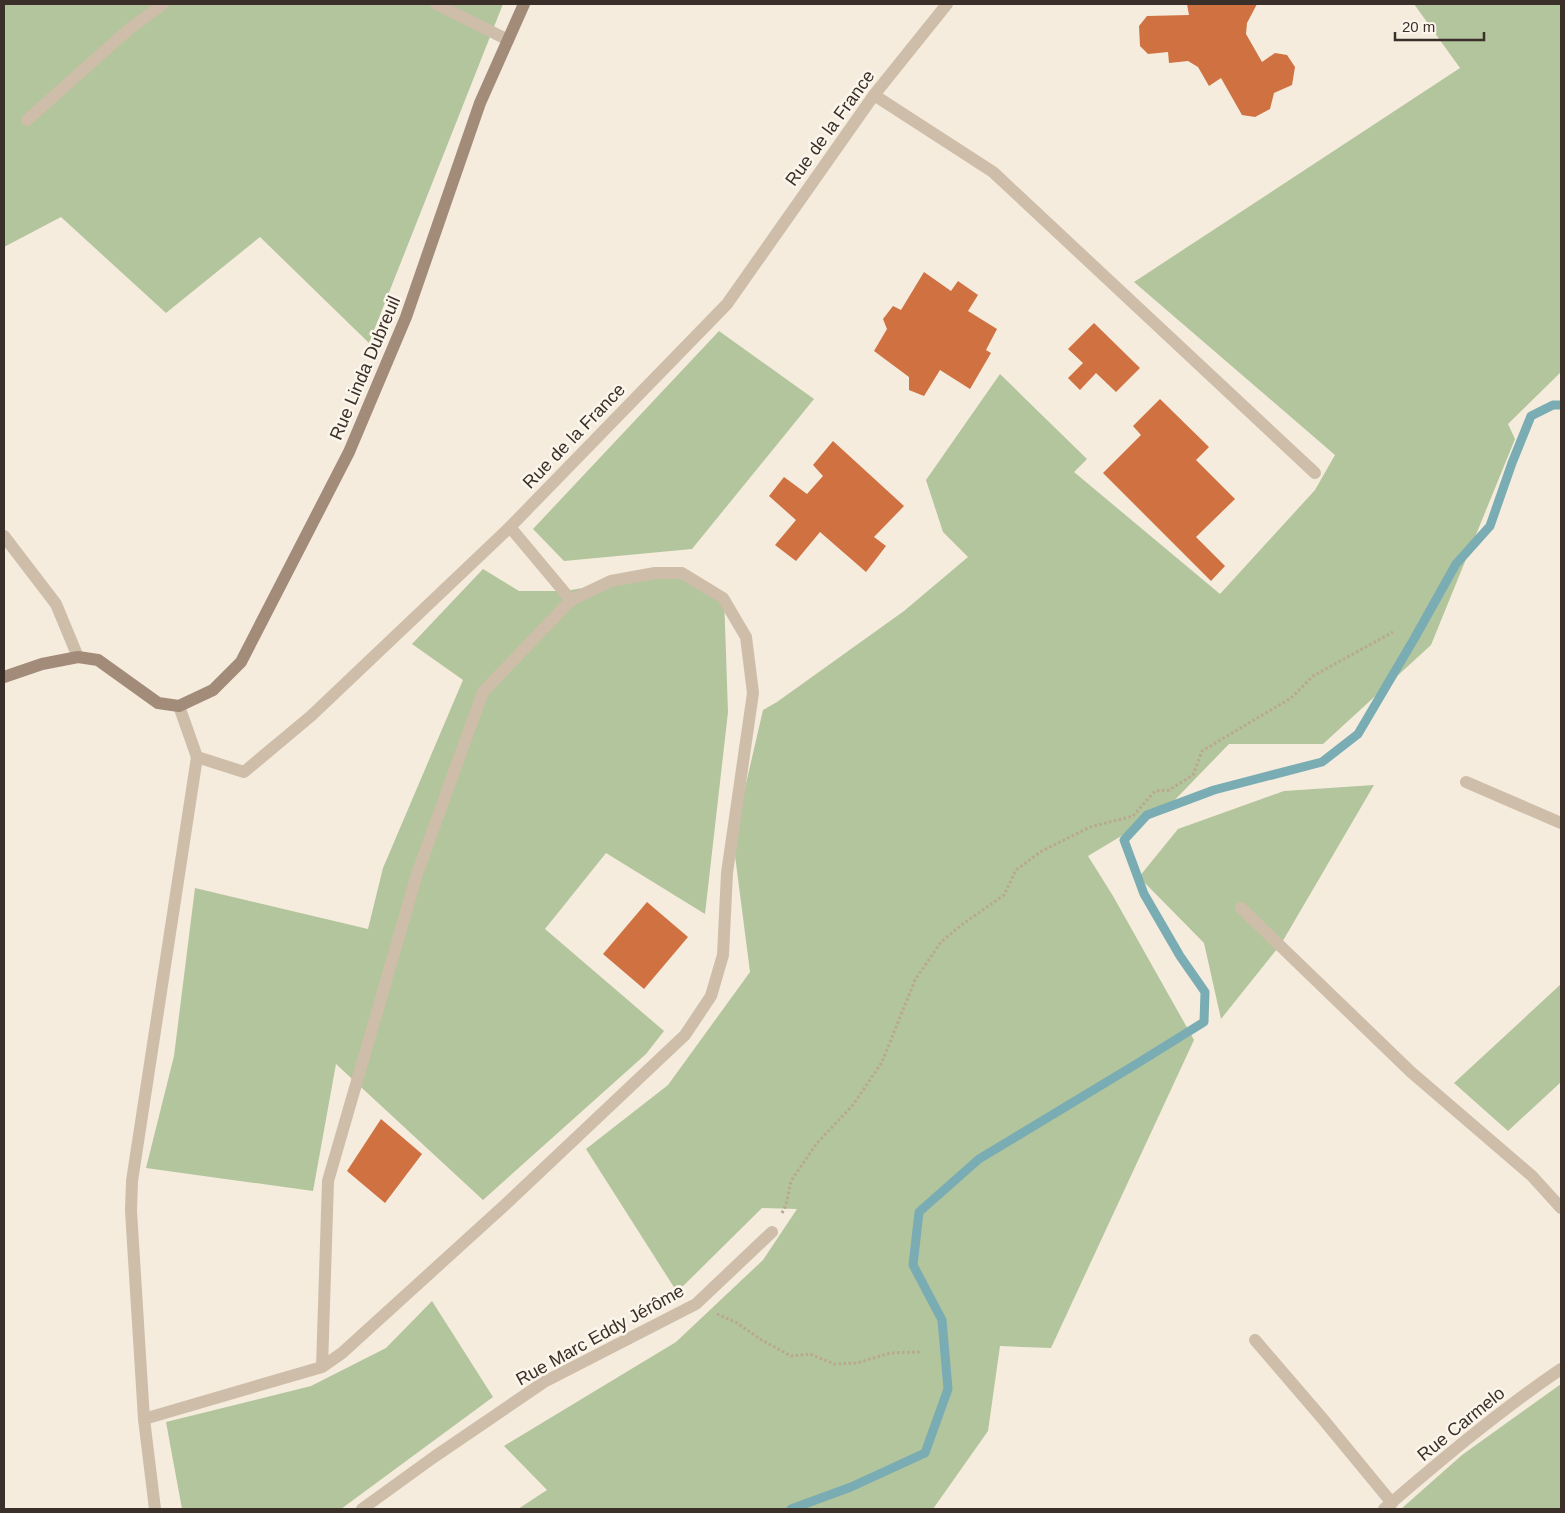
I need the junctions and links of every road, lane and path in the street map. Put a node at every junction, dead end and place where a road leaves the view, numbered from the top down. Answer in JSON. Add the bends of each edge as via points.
{"nodes":[{"id":1,"x":163,"y":4,"type":"edge"},
{"id":2,"x":436,"y":4,"type":"edge"},
{"id":3,"x":524,"y":4,"type":"edge"},
{"id":4,"x":947,"y":4,"type":"edge"},
{"id":5,"x":508,"y":40,"type":"junction"},
{"id":6,"x":874,"y":94,"type":"junction"},
{"id":7,"x":28,"y":120,"type":"dead end"},
{"id":8,"x":1315,"y":473,"type":"dead end"},
{"id":9,"x":510,"y":527,"type":"junction"},
{"id":10,"x":4,"y":536,"type":"edge"},
{"id":11,"x":571,"y":600,"type":"junction"},
{"id":12,"x":1393,"y":632,"type":"dead end"},
{"id":13,"x":78,"y":657,"type":"junction"},
{"id":14,"x":4,"y":677,"type":"edge"},
{"id":15,"x":179,"y":706,"type":"junction"},
{"id":16,"x":197,"y":757,"type":"junction"},
{"id":17,"x":1466,"y":782,"type":"dead end"},
{"id":18,"x":1561,"y":823,"type":"edge"},
{"id":19,"x":1241,"y":908,"type":"dead end"},
{"id":20,"x":1561,"y":1208,"type":"edge"},
{"id":21,"x":772,"y":1232,"type":"joint"},
{"id":22,"x":696,"y":1304,"type":"junction"},
{"id":23,"x":1255,"y":1340,"type":"dead end"},
{"id":24,"x":920,"y":1352,"type":"dead end"},
{"id":25,"x":322,"y":1367,"type":"junction"},
{"id":26,"x":1561,"y":1369,"type":"edge"},
{"id":27,"x":144,"y":1419,"type":"junction"},
{"id":28,"x":1388,"y":1506,"type":"edge"},
{"id":29,"x":155,"y":1509,"type":"edge"},
{"id":30,"x":362,"y":1509,"type":"edge"}],
"edges":[{"from":1,"to":7,"type":"street","via":[[128,30]]},
{"from":2,"to":5,"type":"street"},
{"from":3,"to":5,"type":"street","name":"Rue Linda Dubreuil"},
{"from":4,"to":6,"type":"street","name":"Rue de la France"},
{"from":5,"to":15,"type":"street","name":"Rue Linda Dubreuil","via":[[480,103],[406,317],[349,452],[240,662],[213,690]]},
{"from":6,"to":8,"type":"street","via":[[993,172]]},
{"from":6,"to":9,"type":"street","name":"Rue de la France","via":[[727,304]]},
{"from":9,"to":11,"type":"street"},
{"from":9,"to":16,"type":"street","name":"Rue de la France","via":[[311,716],[244,772]]},
{"from":10,"to":13,"type":"street","via":[[56,604]]},
{"from":11,"to":25,"type":"street","via":[[483,692],[417,874],[328,1181]]},
{"from":11,"to":25,"type":"street","via":[[611,581],[654,573],[682,573],[723,598],[746,637],[753,693],[727,873],[723,955],[711,996],[678,1042],[506,1204],[342,1353]]},
{"from":12,"to":21,"type":"path","via":[[1313,676],[1291,698],[1202,751],[1193,774],[1168,790],[1155,791],[1134,816],[1090,827],[1040,852],[1016,870],[1004,895],[941,942],[915,980],[882,1062],[853,1105],[817,1143],[791,1181],[786,1205]]},
{"from":13,"to":14,"type":"street","via":[[42,664]]},
{"from":13,"to":15,"type":"street","via":[[98,660],[158,703]]},
{"from":15,"to":16,"type":"street"},
{"from":16,"to":27,"type":"street","via":[[132,1181],[131,1211]]},
{"from":17,"to":18,"type":"street"},
{"from":19,"to":20,"type":"street","via":[[1411,1072],[1532,1176]]},
{"from":21,"to":22,"type":"street","name":"Rue Marc Eddy Jérôme"},
{"from":22,"to":24,"type":"path","via":[[737,1323],[791,1356],[810,1354],[834,1364],[857,1363],[890,1353]]},
{"from":22,"to":30,"type":"street","name":"Rue Marc Eddy Jérôme","via":[[544,1382]]},
{"from":23,"to":28,"type":"street","via":[[1322,1418]]},
{"from":25,"to":27,"type":"street"},
{"from":26,"to":28,"type":"street","name":"Rue Carmelo"},
{"from":27,"to":29,"type":"street"}]}
